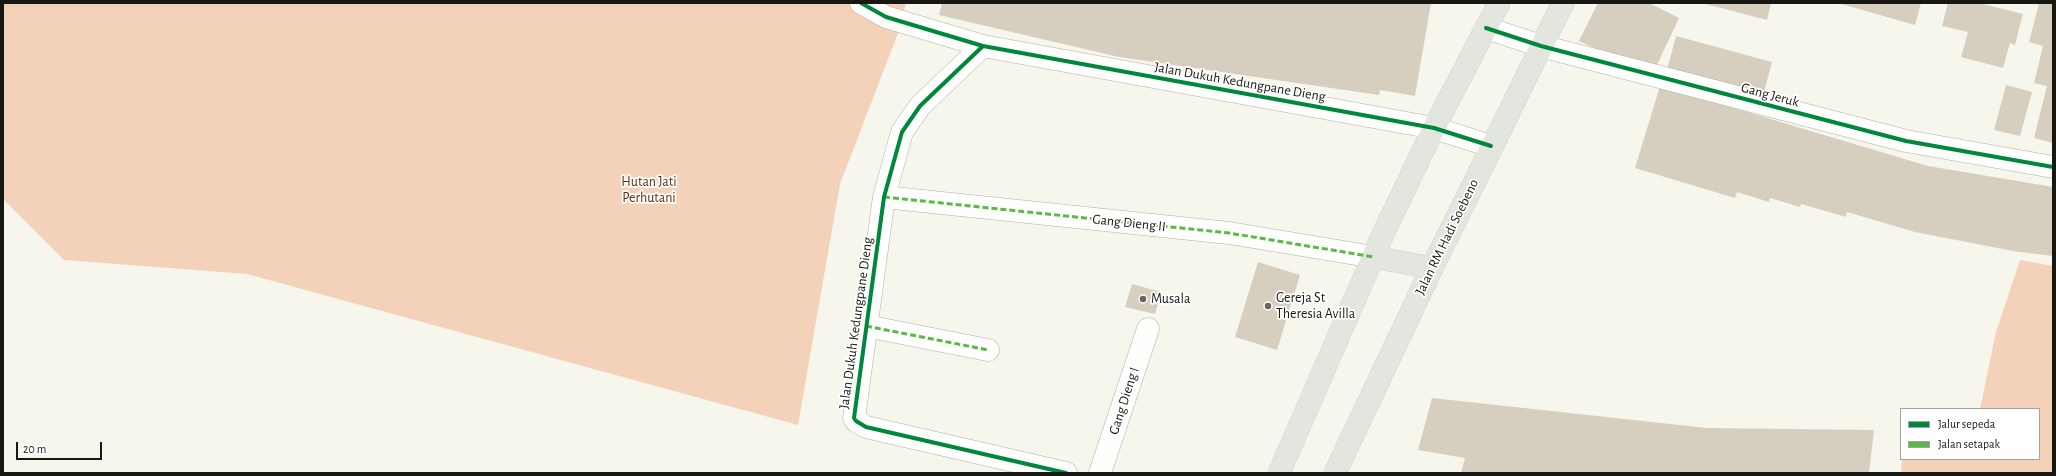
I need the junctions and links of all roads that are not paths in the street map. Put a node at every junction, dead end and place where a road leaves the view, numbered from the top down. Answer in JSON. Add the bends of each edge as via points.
{"nodes":[{"id":1,"x":861,"y":3,"type":"edge"},
{"id":2,"x":1499,"y":3,"type":"edge"},
{"id":3,"x":1564,"y":3,"type":"edge"},
{"id":4,"x":1486,"y":28,"type":"junction"},
{"id":5,"x":983,"y":46,"type":"junction"},
{"id":6,"x":1541,"y":46,"type":"junction"},
{"id":7,"x":1434,"y":128,"type":"junction"},
{"id":8,"x":1491,"y":146,"type":"junction"},
{"id":9,"x":2053,"y":167,"type":"edge"},
{"id":10,"x":884,"y":197,"type":"junction"},
{"id":11,"x":1374,"y":257,"type":"junction"},
{"id":12,"x":1432,"y":268,"type":"junction"},
{"id":13,"x":866,"y":326,"type":"junction"},
{"id":14,"x":1148,"y":329,"type":"dead end"},
{"id":15,"x":988,"y":350,"type":"dead end"},
{"id":16,"x":1066,"y":473,"type":"edge"},
{"id":17,"x":1100,"y":473,"type":"edge"},
{"id":18,"x":1279,"y":473,"type":"edge"},
{"id":19,"x":1335,"y":473,"type":"edge"}],
"edges":[{"from":1,"to":5,"type":"street","name":"Jalan Dukuh Kedungpane Dieng","via":[[886,17]]},
{"from":2,"to":4,"type":"main road"},
{"from":3,"to":6,"type":"main road","name":"Jalan RM Hadi Soebeno"},
{"from":4,"to":6,"type":"street","name":"Gang Jeruk"},
{"from":4,"to":7,"type":"main road"},
{"from":5,"to":7,"type":"street","name":"Jalan Dukuh Kedungpane Dieng"},
{"from":5,"to":10,"type":"street","name":"Jalan Dukuh Kedungpane Dieng","via":[[909,119],[897,146]]},
{"from":6,"to":8,"type":"main road","name":"Jalan RM Hadi Soebeno"},
{"from":6,"to":9,"type":"street","name":"Gang Jeruk","via":[[1906,142]]},
{"from":7,"to":8,"type":"street","name":"Jalan Dukuh Kedungpane Dieng"},
{"from":7,"to":11,"type":"main road"},
{"from":8,"to":12,"type":"main road","name":"Jalan RM Hadi Soebeno"},
{"from":10,"to":11,"type":"street","name":"Gang Dieng II","via":[[1229,233]]},
{"from":10,"to":13,"type":"street","name":"Jalan Dukuh Kedungpane Dieng"},
{"from":11,"to":12,"type":"main road"},
{"from":11,"to":18,"type":"main road"},
{"from":12,"to":19,"type":"main road","name":"Jalan RM Hadi Soebeno"},
{"from":13,"to":15,"type":"street"},
{"from":13,"to":16,"type":"street","name":"Jalan Dukuh Kedungpane Dieng","via":[[854,415],[860,424]]},
{"from":14,"to":17,"type":"street","name":"Gang Dieng I"}]}
